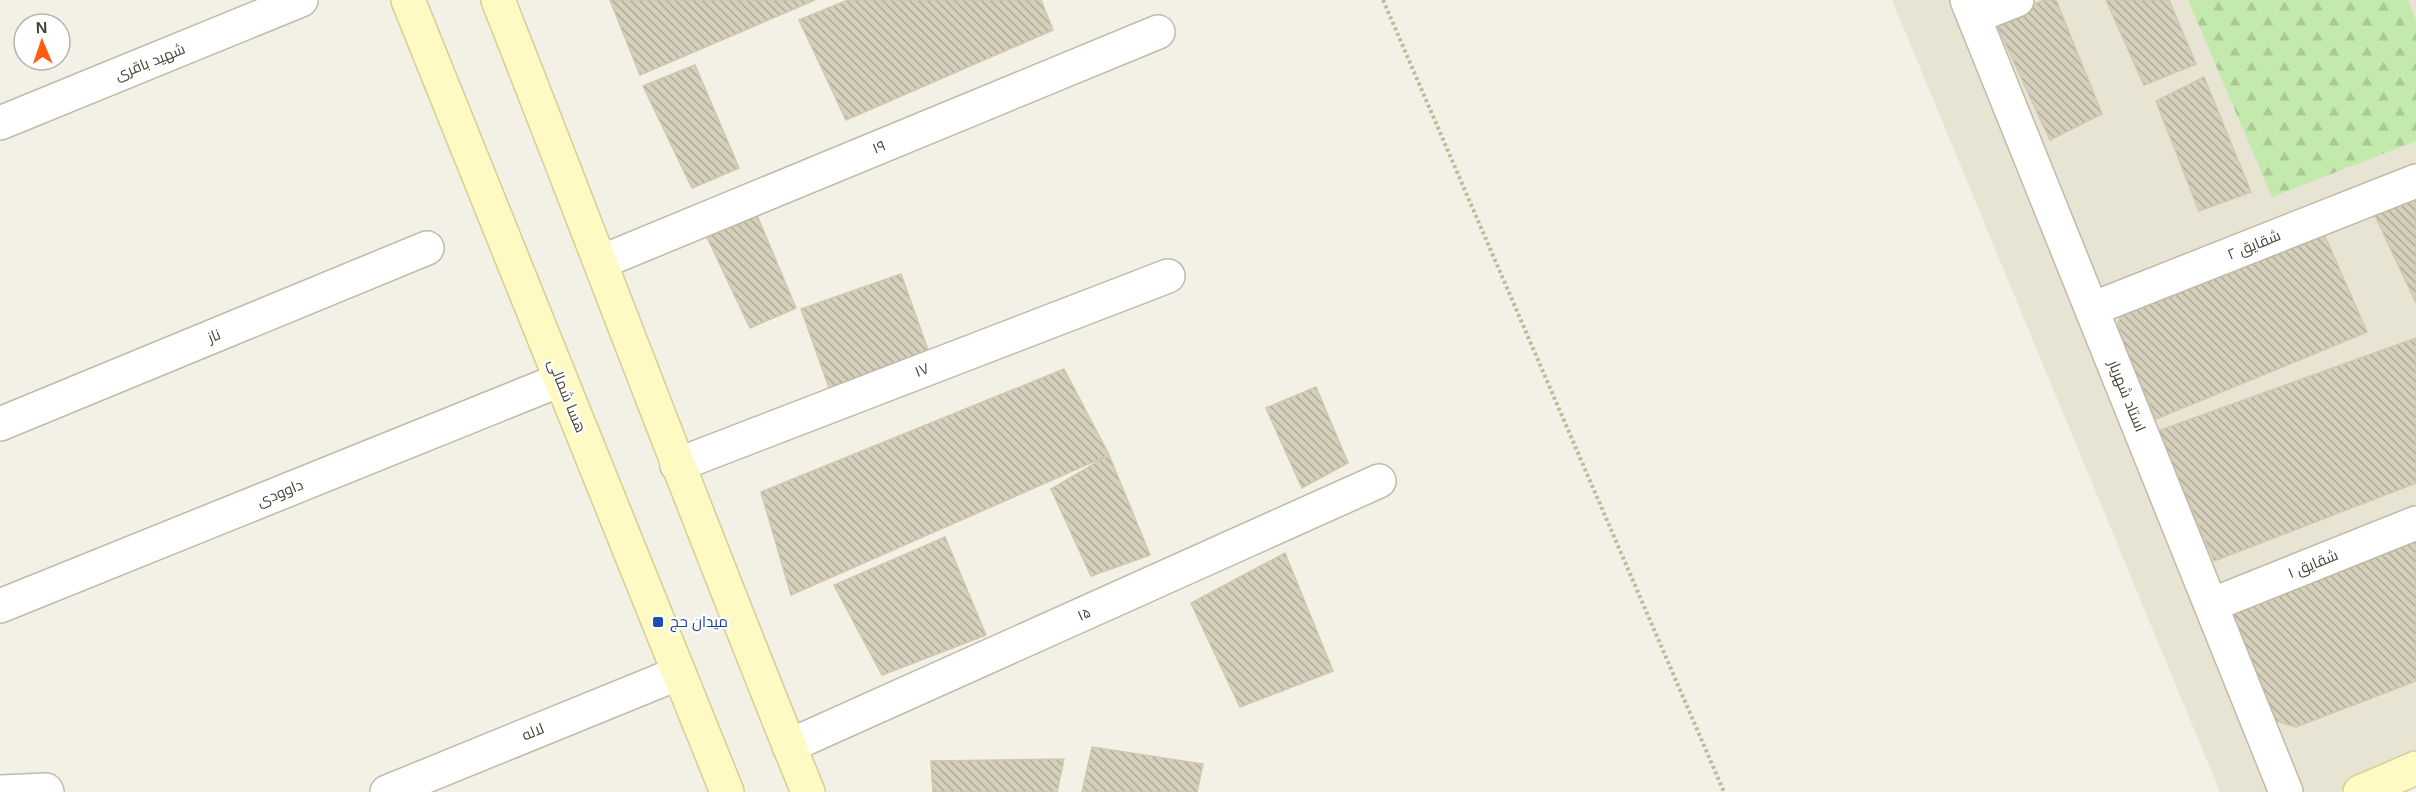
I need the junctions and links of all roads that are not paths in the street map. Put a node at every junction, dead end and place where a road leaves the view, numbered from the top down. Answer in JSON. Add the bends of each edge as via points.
{"nodes":[{"id":1,"x":301,"y":0,"type":"edge"},
{"id":2,"x":408,"y":0,"type":"edge"},
{"id":3,"x":498,"y":0,"type":"edge"},
{"id":4,"x":2017,"y":0,"type":"edge"},
{"id":5,"x":1971,"y":9,"type":"edge"},
{"id":6,"x":1158,"y":32,"type":"dead end"},
{"id":7,"x":0,"y":123,"type":"edge"},
{"id":8,"x":2416,"y":181,"type":"edge"},
{"id":9,"x":427,"y":248,"type":"dead end"},
{"id":10,"x":601,"y":262,"type":"junction"},
{"id":11,"x":1168,"y":276,"type":"dead end"},
{"id":12,"x":2091,"y":309,"type":"junction"},
{"id":13,"x":560,"y":380,"type":"junction"},
{"id":14,"x":0,"y":424,"type":"edge"},
{"id":15,"x":677,"y":465,"type":"junction"},
{"id":16,"x":1378,"y":481,"type":"dead end"},
{"id":17,"x":2416,"y":523,"type":"edge"},
{"id":18,"x":2211,"y":605,"type":"junction"},
{"id":19,"x":0,"y":606,"type":"edge"},
{"id":20,"x":679,"y":673,"type":"junction"},
{"id":21,"x":789,"y":746,"type":"junction"},
{"id":22,"x":2416,"y":768,"type":"edge"},
{"id":23,"x":0,"y":792,"type":"edge"},
{"id":24,"x":47,"y":792,"type":"edge"},
{"id":25,"x":387,"y":792,"type":"edge"},
{"id":26,"x":727,"y":792,"type":"edge"},
{"id":27,"x":808,"y":792,"type":"edge"},
{"id":28,"x":2286,"y":792,"type":"edge"},
{"id":29,"x":2360,"y":792,"type":"edge"}],
"edges":[{"from":1,"to":7,"type":"street","name":"شهید باقری"},
{"from":2,"to":13,"type":"main road","name":"هسا شمالی"},
{"from":3,"to":10,"type":"main road"},
{"from":4,"to":5,"type":"street"},
{"from":5,"to":12,"type":"street","name":"استاد شهریار"},
{"from":6,"to":10,"type":"street","name":"۱۹"},
{"from":8,"to":12,"type":"street","name":"شقایق ۲"},
{"from":9,"to":14,"type":"street","name":"ناز"},
{"from":10,"to":15,"type":"main road"},
{"from":11,"to":15,"type":"street","name":"۱۷"},
{"from":12,"to":18,"type":"street","name":"استاد شهریار"},
{"from":13,"to":19,"type":"street","name":"داوودی"},
{"from":13,"to":20,"type":"main road","name":"هسا شمالی"},
{"from":15,"to":21,"type":"main road"},
{"from":16,"to":21,"type":"street","name":"۱۵"},
{"from":17,"to":18,"type":"street","name":"شقایق ۱"},
{"from":18,"to":28,"type":"street","name":"استاد شهریار"},
{"from":20,"to":25,"type":"street","name":"لاله"},
{"from":20,"to":26,"type":"main road","name":"هسا شمالی"},
{"from":21,"to":27,"type":"main road"},
{"from":22,"to":29,"type":"main road"},
{"from":23,"to":24,"type":"street"}]}
